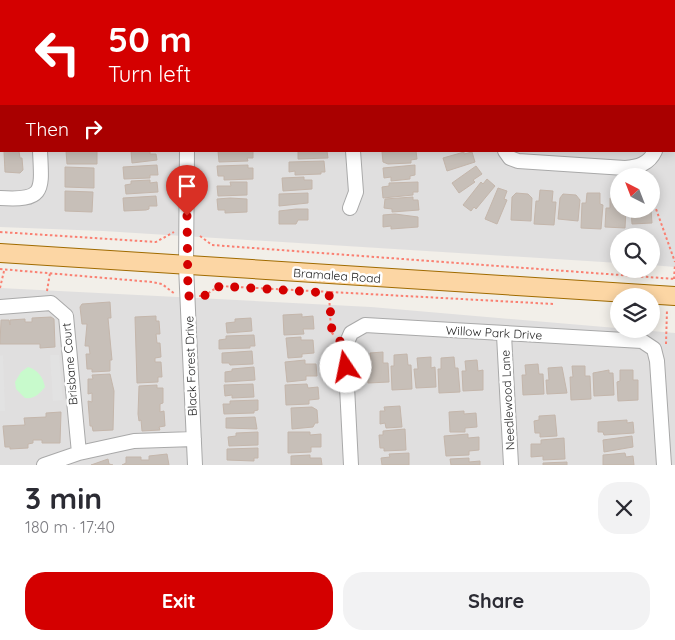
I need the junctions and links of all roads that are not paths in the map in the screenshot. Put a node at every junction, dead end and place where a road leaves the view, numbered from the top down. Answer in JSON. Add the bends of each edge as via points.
{"nodes":[{"id":1,"x":40,"y":152,"type":"edge"},
{"id":2,"x":187,"y":152,"type":"edge"},
{"id":3,"x":353,"y":152,"type":"edge"},
{"id":4,"x":505,"y":152,"type":"edge"},
{"id":5,"x":654,"y":152,"type":"edge"},
{"id":6,"x":0,"y":198,"type":"edge"},
{"id":7,"x":350,"y":208,"type":"dead end"},
{"id":8,"x":2,"y":261,"type":"edge"},
{"id":9,"x":186,"y":266,"type":"junction"},
{"id":10,"x":671,"y":296,"type":"edge"},
{"id":11,"x":0,"y":307,"type":"edge"},
{"id":12,"x":504,"y":334,"type":"junction"},
{"id":13,"x":194,"y":439,"type":"junction"},
{"id":14,"x":79,"y":453,"type":"junction"},
{"id":15,"x":44,"y":465,"type":"edge"},
{"id":16,"x":196,"y":465,"type":"edge"},
{"id":17,"x":351,"y":465,"type":"edge"},
{"id":18,"x":511,"y":465,"type":"edge"},
{"id":19,"x":664,"y":465,"type":"edge"}],
"edges":[{"from":1,"to":6,"type":"street","via":[[42,181],[38,192],[25,198]]},
{"from":2,"to":9,"type":"street","name":"Black Forest Drive"},
{"from":3,"to":7,"type":"street","via":[[356,192]]},
{"from":4,"to":5,"type":"street","via":[[518,161],[625,168],[647,162]]},
{"from":8,"to":9,"type":"main road","name":"Bramalea Road"},
{"from":9,"to":10,"type":"main road","name":"Bramalea Road"},
{"from":9,"to":13,"type":"street","name":"Black Forest Drive"},
{"from":11,"to":14,"type":"street","name":"Brisbane Court","via":[[51,303],[66,316]]},
{"from":12,"to":17,"type":"street","name":"Willow Park Drive","via":[[365,325],[351,333],[345,347]]},
{"from":12,"to":18,"type":"street","name":"Needlewood Lane"},
{"from":12,"to":19,"type":"street","name":"Willow Park Drive","via":[[642,341],[654,349]]},
{"from":13,"to":14,"type":"street","via":[[134,441]]},
{"from":13,"to":16,"type":"street","name":"Black Forest Drive"},
{"from":14,"to":15,"type":"street"}]}
